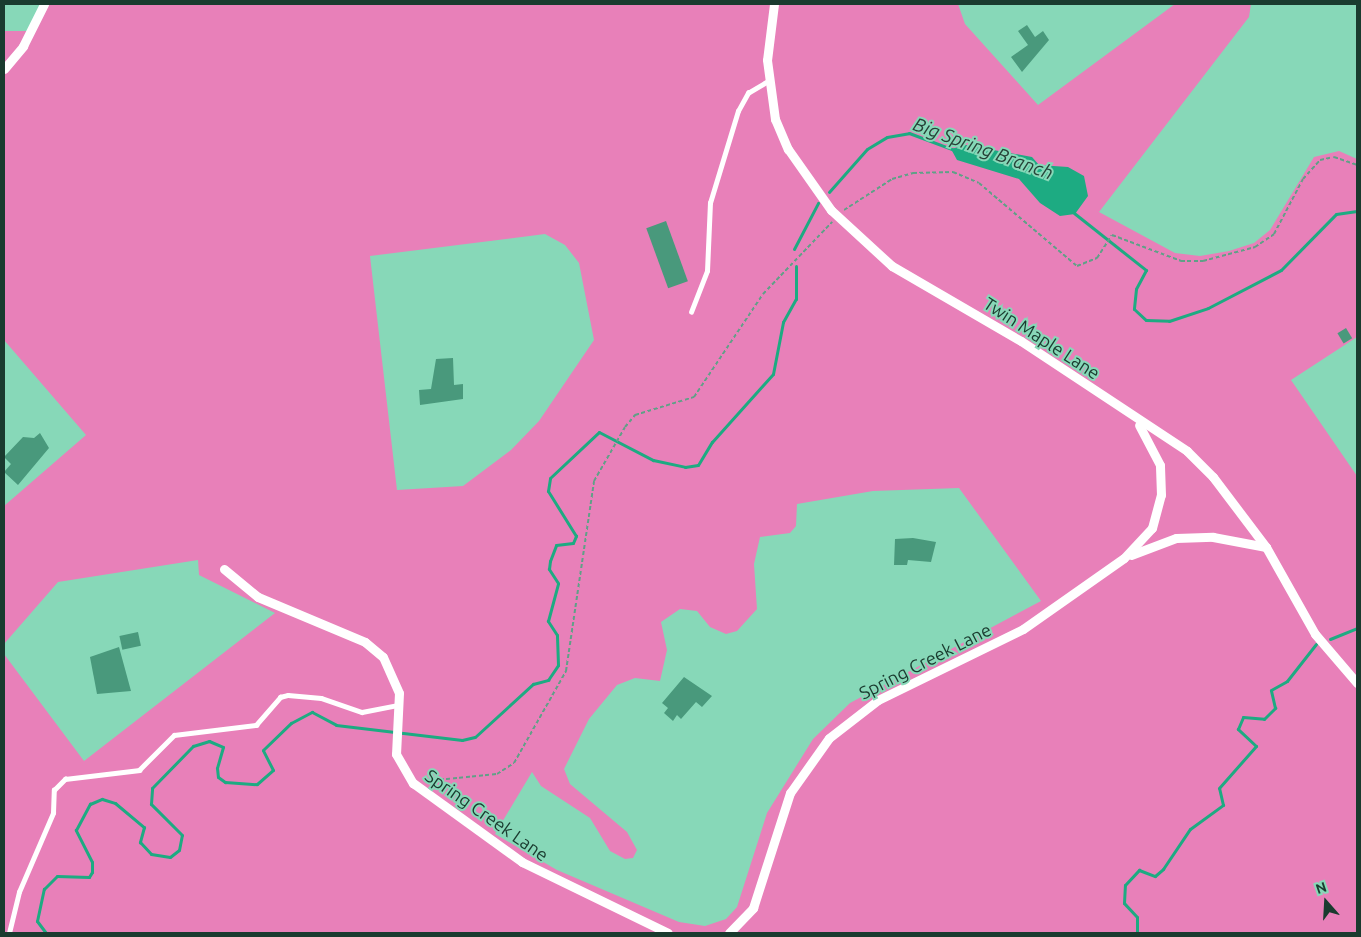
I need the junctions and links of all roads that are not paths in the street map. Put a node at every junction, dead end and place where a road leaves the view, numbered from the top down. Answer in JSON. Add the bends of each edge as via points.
{"nodes":[{"id":1,"x":44,"y":4,"type":"edge"},
{"id":2,"x":774,"y":4,"type":"edge"},
{"id":3,"x":4,"y":68,"type":"edge"},
{"id":4,"x":768,"y":81,"type":"junction"},
{"id":5,"x":691,"y":312,"type":"dead end"},
{"id":6,"x":1130,"y":416,"type":"junction"},
{"id":7,"x":1266,"y":547,"type":"junction"},
{"id":8,"x":1124,"y":558,"type":"junction"},
{"id":9,"x":224,"y":569,"type":"dead end"},
{"id":10,"x":1357,"y":683,"type":"edge"},
{"id":11,"x":399,"y":705,"type":"junction"},
{"id":12,"x":8,"y":933,"type":"edge"},
{"id":13,"x":668,"y":933,"type":"edge"},
{"id":14,"x":729,"y":933,"type":"edge"}],
"edges":[{"from":1,"to":3,"type":"street","via":[[23,46]]},
{"from":2,"to":4,"type":"street","name":"Twin Maple Lane","via":[[767,36]]},
{"from":4,"to":5,"type":"lane","via":[[748,92],[738,111],[710,203],[707,271]]},
{"from":4,"to":6,"type":"street","name":"Twin Maple Lane","via":[[775,119],[788,149],[837,216],[892,266],[1022,341]]},
{"from":6,"to":7,"type":"street","name":"Twin Maple Lane","via":[[1187,450],[1213,477]]},
{"from":6,"to":8,"type":"street","name":"Spring Creek Lane","via":[[1155,448],[1162,480],[1152,528]]},
{"from":7,"to":8,"type":"street","name":"Spring Creek Lane","via":[[1213,537],[1176,538]]},
{"from":7,"to":10,"type":"street","name":"Twin Maple Lane","via":[[1315,634]]},
{"from":8,"to":14,"type":"street","name":"Spring Creek Lane","via":[[1023,629],[878,700],[829,738],[790,793],[753,908]]},
{"from":9,"to":11,"type":"street","name":"Spring Creek Lane","via":[[258,597],[376,650],[396,679]]},
{"from":11,"to":12,"type":"lane","via":[[362,712],[321,698],[288,695],[280,698],[256,725],[174,735],[138,770],[65,779],[54,790],[53,814],[19,892]]},
{"from":11,"to":13,"type":"street","name":"Spring Creek Lane","via":[[398,766],[413,783],[522,862]]}]}
